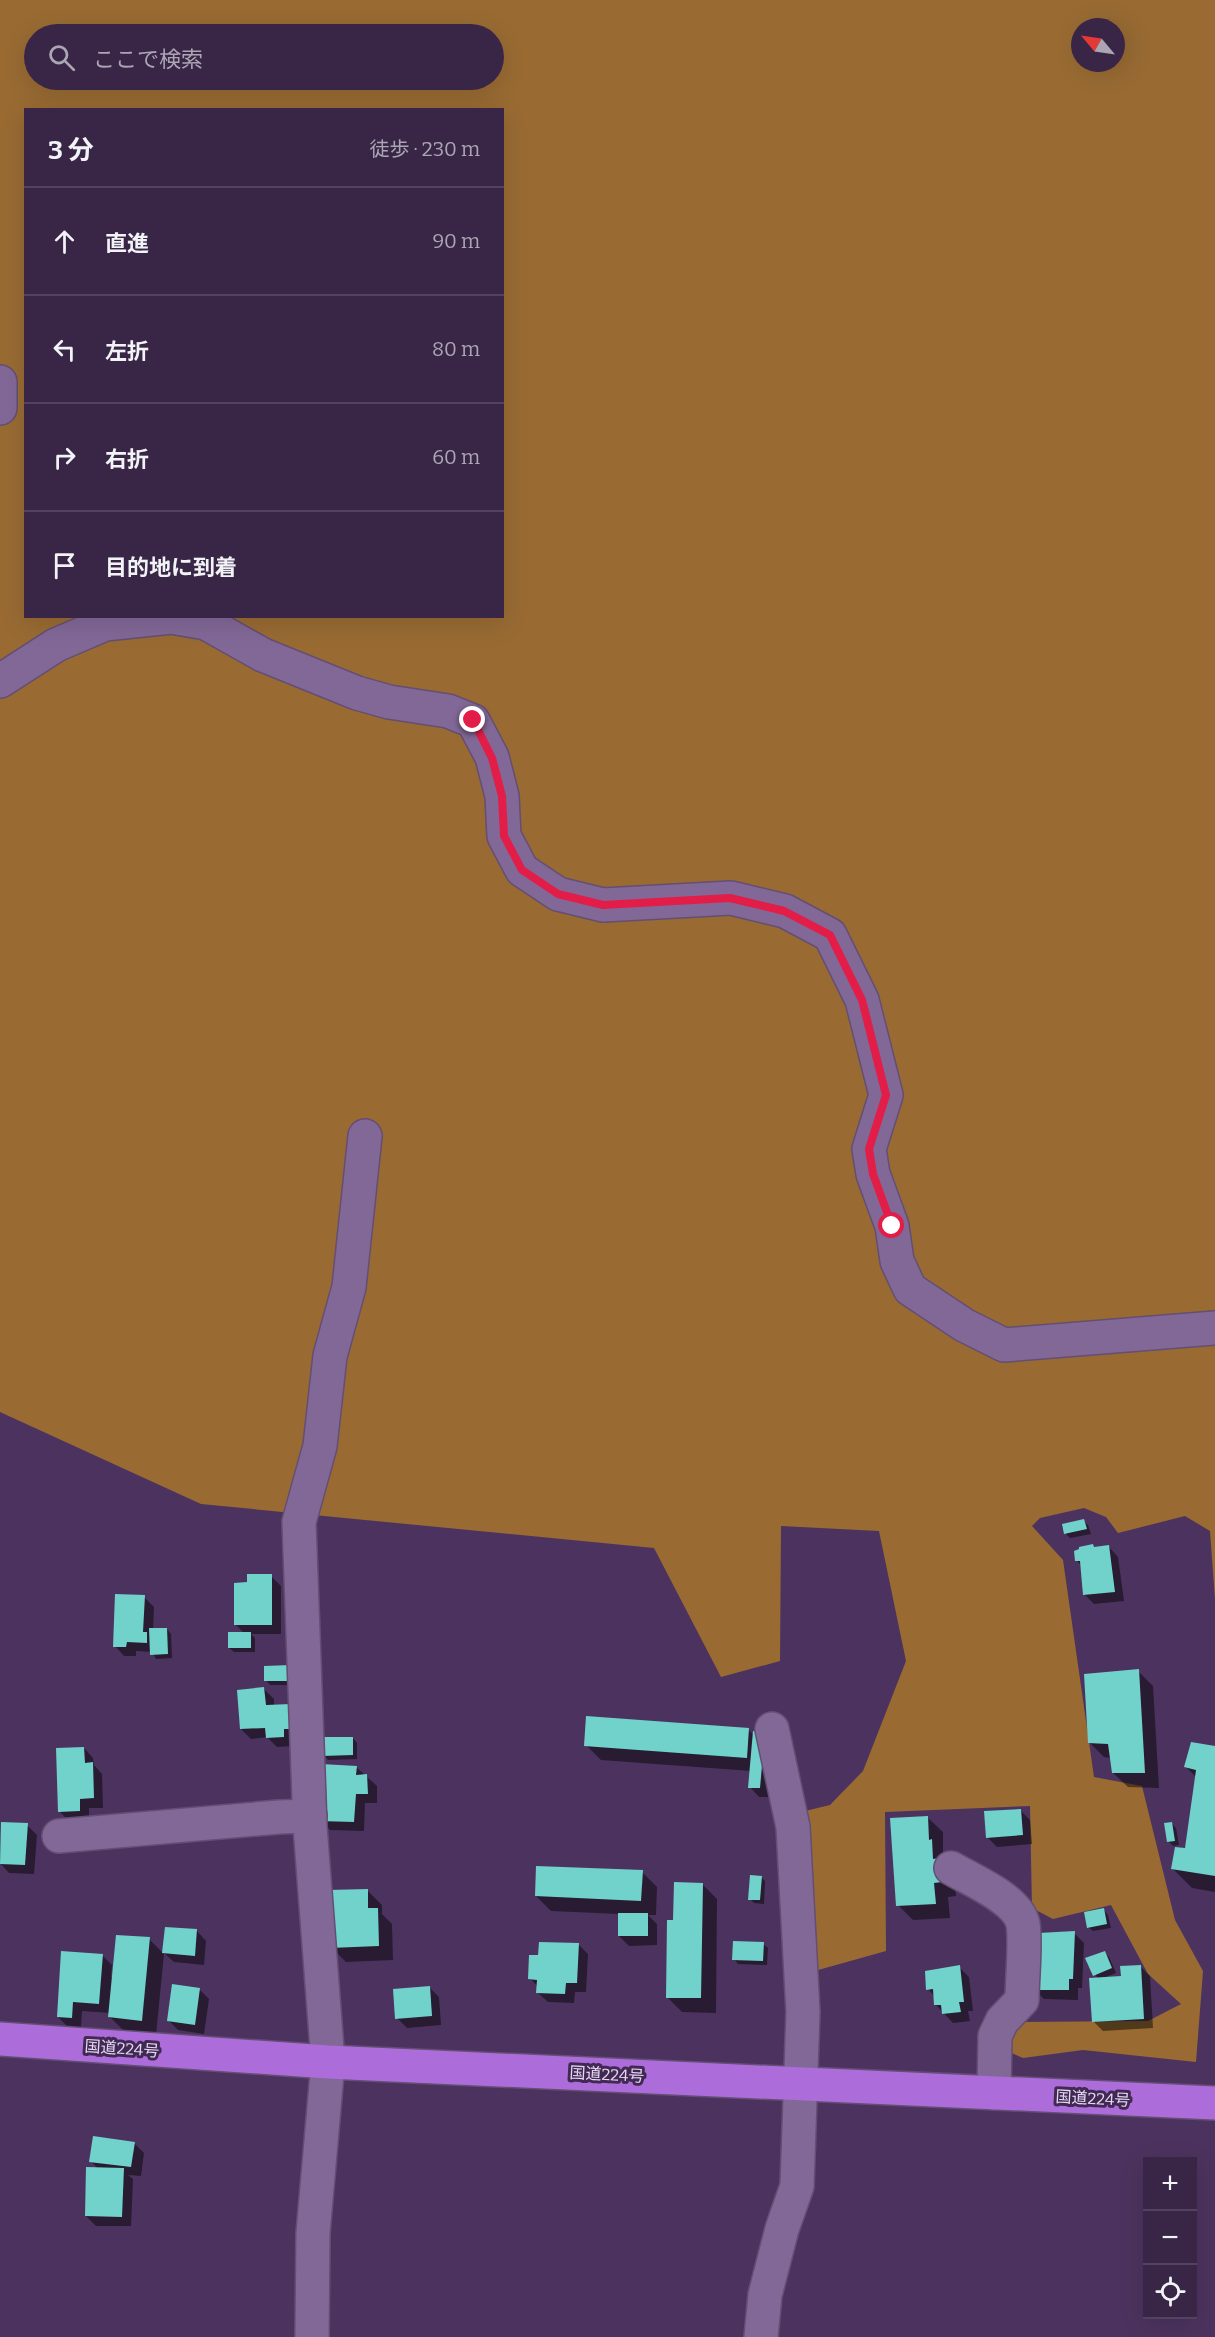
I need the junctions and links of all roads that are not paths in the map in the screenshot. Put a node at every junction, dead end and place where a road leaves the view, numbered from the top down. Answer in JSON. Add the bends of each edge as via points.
{"nodes":[{"id":1,"x":0,"y":382,"type":"edge"},
{"id":2,"x":0,"y":408,"type":"edge"},
{"id":3,"x":162,"y":618,"type":"edge"},
{"id":4,"x":177,"y":618,"type":"edge"},
{"id":5,"x":0,"y":681,"type":"edge"},
{"id":6,"x":365,"y":1136,"type":"dead end"},
{"id":7,"x":1215,"y":1328,"type":"edge"},
{"id":8,"x":772,"y":1729,"type":"dead end"},
{"id":9,"x":310,"y":1816,"type":"junction"},
{"id":10,"x":58,"y":1836,"type":"dead end"},
{"id":11,"x":951,"y":1868,"type":"dead end"},
{"id":12,"x":0,"y":2039,"type":"edge"},
{"id":13,"x":328,"y":2062,"type":"junction"},
{"id":14,"x":799,"y":2084,"type":"junction"},
{"id":15,"x":994,"y":2093,"type":"junction"},
{"id":16,"x":1215,"y":2103,"type":"edge"},
{"id":17,"x":312,"y":2337,"type":"edge"},
{"id":18,"x":761,"y":2337,"type":"edge"}],
"edges":[{"from":1,"to":2,"type":"lane"},
{"from":3,"to":5,"type":"lane","via":[[105,624],[56,645]]},
{"from":4,"to":7,"type":"lane","via":[[206,623],[263,655],[357,693],[448,711],[473,720],[492,758],[500,787],[504,836],[522,870],[558,894],[603,905],[730,898],[784,911],[830,935],[862,1000],[886,1095],[869,1149],[873,1174],[892,1226],[897,1261],[910,1288],[964,1325],[1004,1345]]},
{"from":6,"to":9,"type":"lane","via":[[349,1287],[330,1356],[320,1446],[299,1522]]},
{"from":8,"to":14,"type":"lane","via":[[793,1827],[803,2012]]},
{"from":9,"to":10,"type":"lane"},
{"from":9,"to":13,"type":"lane"},
{"from":11,"to":15,"type":"lane","via":[[1013,1906],[1023,1923],[1022,2000],[1002,2021],[995,2036]]},
{"from":12,"to":13,"type":"highway","name":"国道224号"},
{"from":13,"to":14,"type":"highway","name":"国道224号"},
{"from":13,"to":17,"type":"lane","via":[[313,2234]]},
{"from":14,"to":15,"type":"highway","name":"国道224号"},
{"from":14,"to":18,"type":"lane","via":[[797,2186],[765,2295]]},
{"from":15,"to":16,"type":"highway","name":"国道224号"}]}
